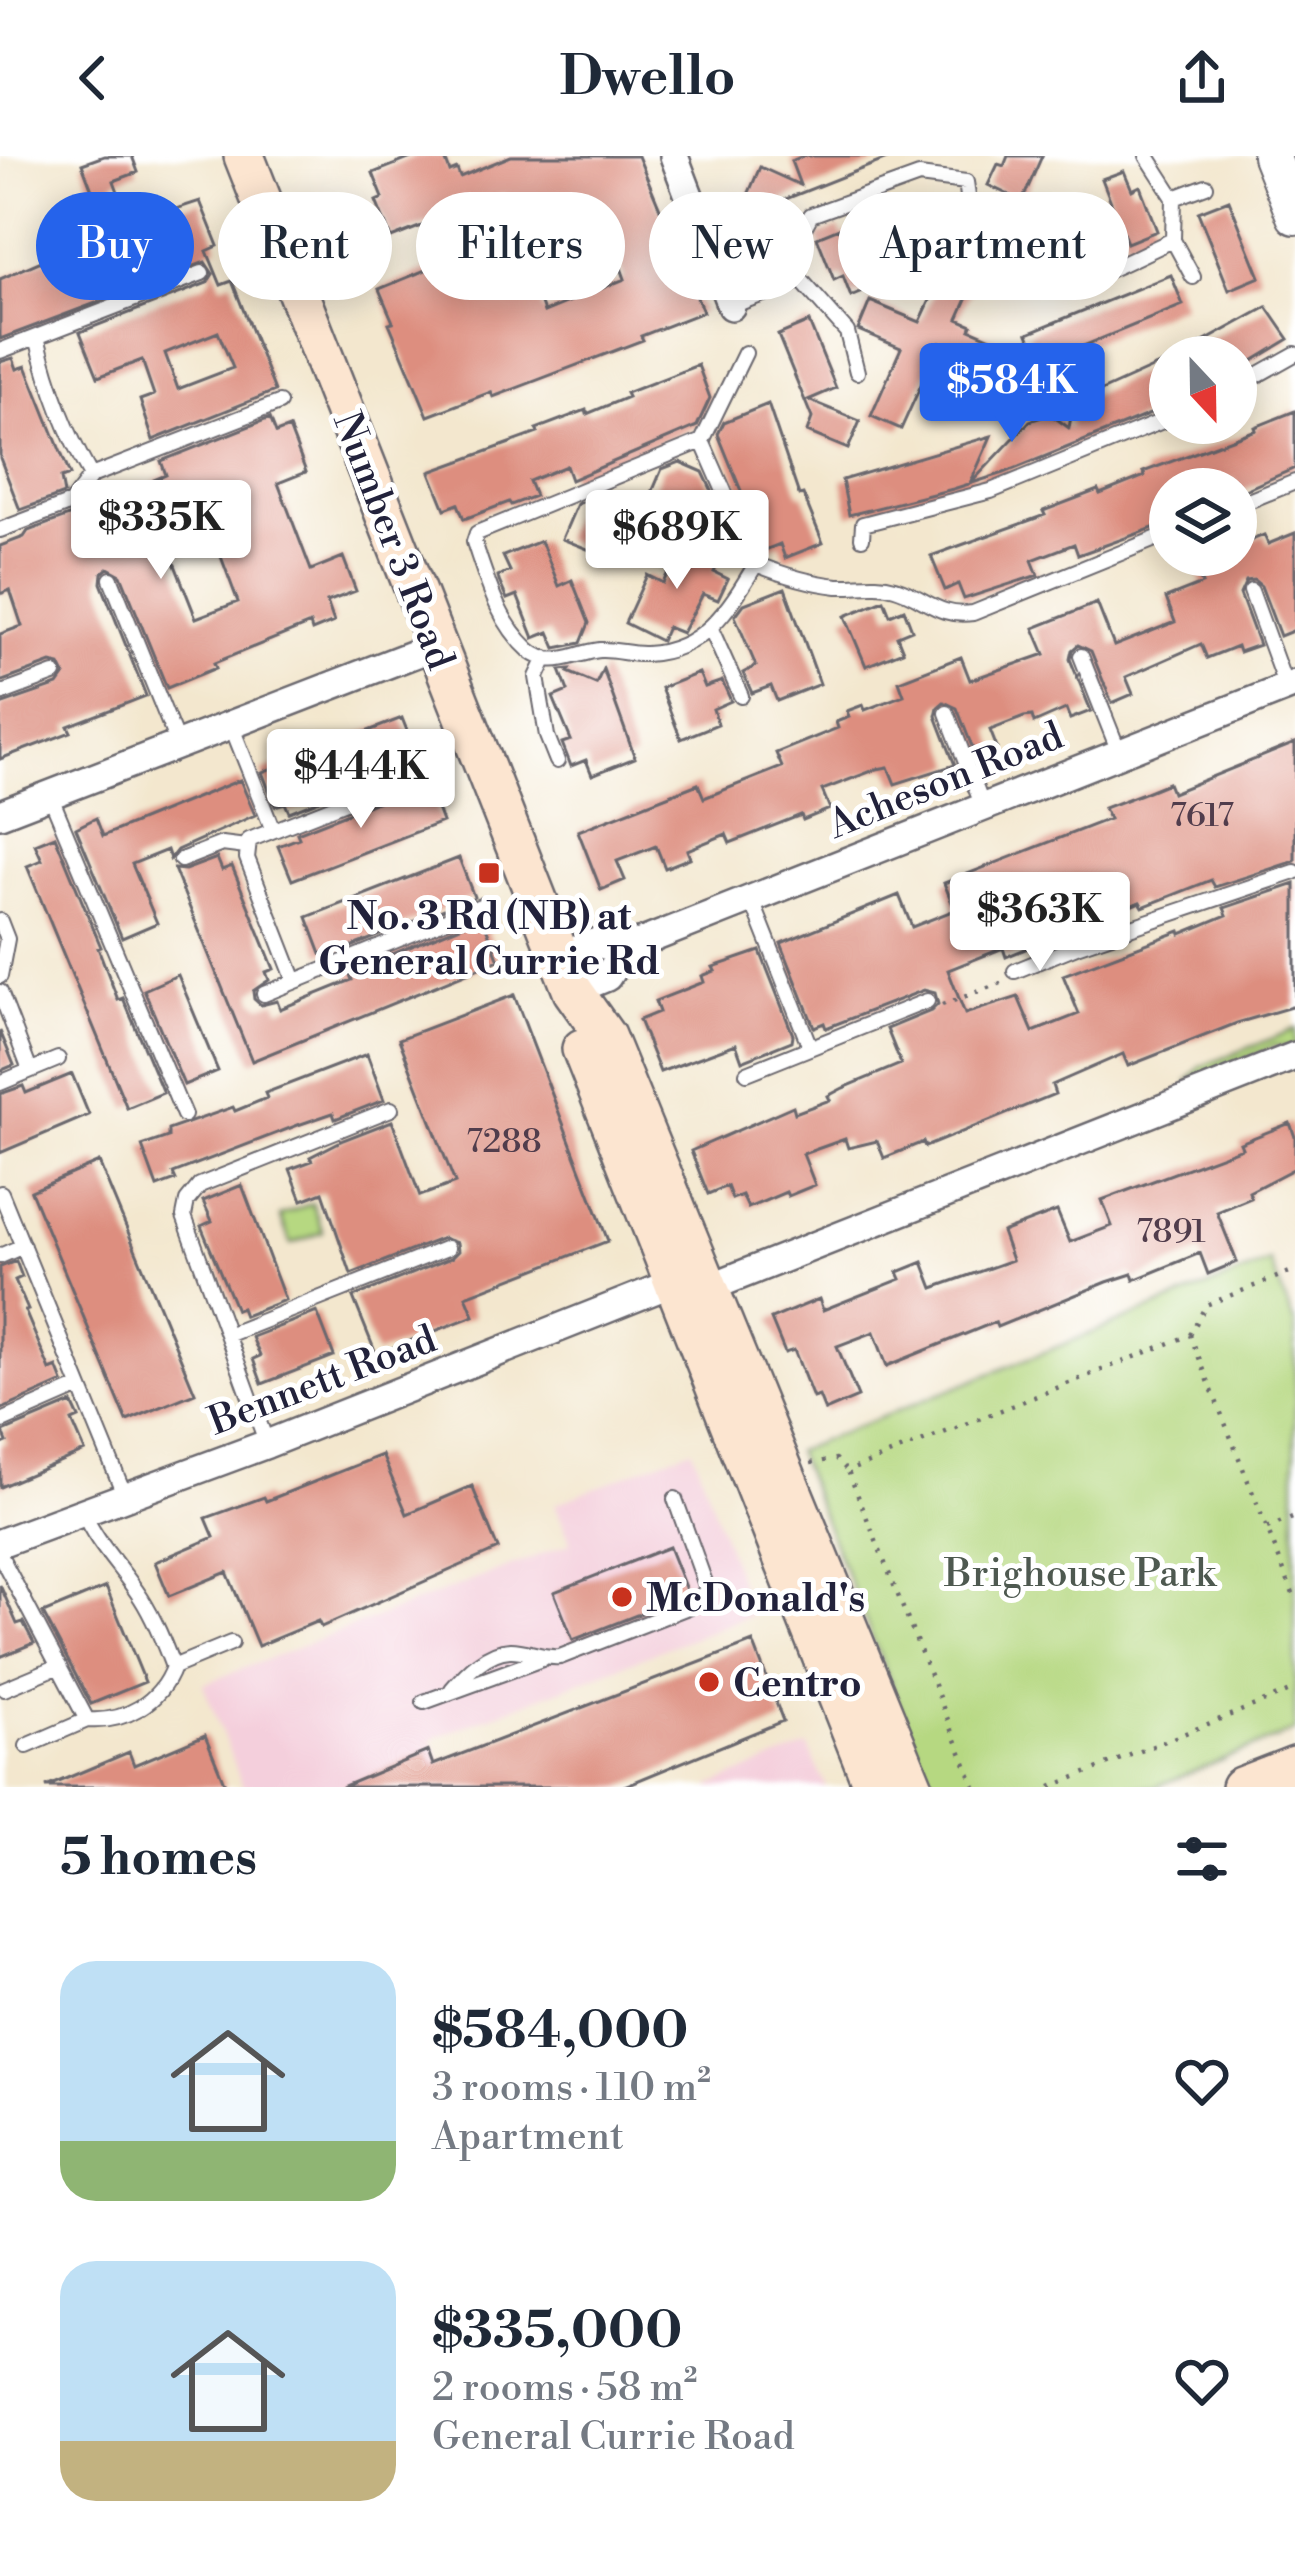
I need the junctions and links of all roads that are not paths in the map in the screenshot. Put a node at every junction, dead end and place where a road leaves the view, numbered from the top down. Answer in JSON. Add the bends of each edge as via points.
{"nodes":[{"id":1,"x":244,"y":156,"type":"edge"},
{"id":2,"x":1147,"y":156,"type":"edge"},
{"id":3,"x":1271,"y":156,"type":"edge"},
{"id":4,"x":680,"y":158,"type":"edge"},
{"id":5,"x":1206,"y":186,"type":"dead end"},
{"id":6,"x":1174,"y":198,"type":"junction"},
{"id":7,"x":814,"y":214,"type":"edge"},
{"id":8,"x":1295,"y":216,"type":"edge"},
{"id":9,"x":1174,"y":240,"type":"junction"},
{"id":10,"x":202,"y":273,"type":"dead end"},
{"id":11,"x":1193,"y":278,"type":"dead end"},
{"id":12,"x":814,"y":292,"type":"edge"},
{"id":13,"x":747,"y":300,"type":"edge"},
{"id":14,"x":731,"y":306,"type":"joint"},
{"id":15,"x":37,"y":337,"type":"junction"},
{"id":16,"x":0,"y":351,"type":"edge"},
{"id":17,"x":745,"y":353,"type":"dead end"},
{"id":18,"x":1295,"y":354,"type":"edge"},
{"id":19,"x":857,"y":372,"type":"dead end"},
{"id":20,"x":1257,"y":375,"type":"edge"},
{"id":21,"x":280,"y":404,"type":"dead end"},
{"id":22,"x":1149,"y":427,"type":"edge"},
{"id":23,"x":701,"y":442,"type":"junction"},
{"id":24,"x":91,"y":476,"type":"junction"},
{"id":25,"x":1295,"y":482,"type":"edge"},
{"id":26,"x":1257,"y":497,"type":"edge"},
{"id":27,"x":0,"y":530,"type":"edge"},
{"id":28,"x":862,"y":538,"type":"dead end"},
{"id":29,"x":1149,"y":542,"type":"edge"},
{"id":30,"x":756,"y":564,"type":"junction"},
{"id":31,"x":111,"y":578,"type":"dead end"},
{"id":32,"x":1251,"y":591,"type":"dead end"},
{"id":33,"x":711,"y":629,"type":"junction"},
{"id":34,"x":437,"y":646,"type":"junction"},
{"id":35,"x":1082,"y":656,"type":"dead end"},
{"id":36,"x":546,"y":658,"type":"junction"},
{"id":37,"x":54,"y":674,"type":"dead end"},
{"id":38,"x":1291,"y":685,"type":"edge"},
{"id":39,"x":0,"y":694,"type":"edge"},
{"id":40,"x":741,"y":696,"type":"dead end"},
{"id":41,"x":947,"y":712,"type":"dead end"},
{"id":42,"x":231,"y":725,"type":"junction"},
{"id":43,"x":178,"y":745,"type":"junction"},
{"id":44,"x":1119,"y":752,"type":"junction"},
{"id":45,"x":557,"y":761,"type":"dead end"},
{"id":46,"x":424,"y":771,"type":"dead end"},
{"id":47,"x":50,"y":795,"type":"junction"},
{"id":48,"x":983,"y":807,"type":"junction"},
{"id":49,"x":0,"y":814,"type":"edge"},
{"id":50,"x":272,"y":827,"type":"junction"},
{"id":51,"x":247,"y":847,"type":"junction"},
{"id":52,"x":181,"y":860,"type":"dead end"},
{"id":53,"x":1295,"y":872,"type":"edge"},
{"id":54,"x":751,"y":898,"type":"junction"},
{"id":55,"x":483,"y":905,"type":"dead end"},
{"id":56,"x":0,"y":921,"type":"edge"},
{"id":57,"x":4,"y":941,"type":"edge"},
{"id":58,"x":1016,"y":970,"type":"road end"},
{"id":59,"x":566,"y":973,"type":"junction"},
{"id":60,"x":0,"y":976,"type":"edge"},
{"id":61,"x":295,"y":981,"type":"junction"},
{"id":62,"x":0,"y":992,"type":"edge"},
{"id":63,"x":264,"y":994,"type":"dead end"},
{"id":64,"x":927,"y":1000,"type":"road end"},
{"id":65,"x":810,"y":1047,"type":"junction"},
{"id":66,"x":1295,"y":1056,"type":"edge"},
{"id":67,"x":58,"y":1059,"type":"dead end"},
{"id":68,"x":30,"y":1070,"type":"junction"},
{"id":69,"x":747,"y":1072,"type":"dead end"},
{"id":70,"x":0,"y":1083,"type":"edge"},
{"id":71,"x":391,"y":1109,"type":"dead end"},
{"id":72,"x":184,"y":1115,"type":"dead end"},
{"id":73,"x":1,"y":1193,"type":"edge"},
{"id":74,"x":23,"y":1246,"type":"junction"},
{"id":75,"x":447,"y":1248,"type":"dead end"},
{"id":76,"x":0,"y":1256,"type":"edge"},
{"id":77,"x":698,"y":1293,"type":"junction"},
{"id":78,"x":230,"y":1334,"type":"junction"},
{"id":79,"x":80,"y":1387,"type":"junction"},
{"id":80,"x":2,"y":1420,"type":"edge"},
{"id":81,"x":267,"y":1444,"type":"junction"},
{"id":82,"x":125,"y":1496,"type":"junction"},
{"id":83,"x":675,"y":1498,"type":"dead end"},
{"id":84,"x":83,"y":1512,"type":"junction"},
{"id":85,"x":0,"y":1543,"type":"edge"},
{"id":86,"x":0,"y":1555,"type":"edge"},
{"id":87,"x":231,"y":1643,"type":"dead end"},
{"id":88,"x":59,"y":1666,"type":"junction"},
{"id":89,"x":172,"y":1667,"type":"junction"},
{"id":90,"x":4,"y":1689,"type":"dead end"},
{"id":91,"x":424,"y":1702,"type":"dead end"},
{"id":92,"x":87,"y":1720,"type":"junction"},
{"id":93,"x":27,"y":1746,"type":"dead end"},
{"id":94,"x":1295,"y":1766,"type":"edge"},
{"id":95,"x":874,"y":1787,"type":"edge"},
{"id":96,"x":914,"y":1787,"type":"edge"},
{"id":97,"x":1241,"y":1787,"type":"edge"}],
"edges":[{"from":1,"to":34,"type":"main road","name":"Number 3 Road"},
{"from":2,"to":6,"type":"lane"},
{"from":3,"to":8,"type":"street"},
{"from":4,"to":14,"type":"street"},
{"from":5,"to":6,"type":"lane"},
{"from":6,"to":9,"type":"lane"},
{"from":7,"to":9,"type":"lane","via":[[919,176],[966,182],[974,234],[991,267],[1036,291]]},
{"from":9,"to":11,"type":"lane"},
{"from":10,"to":15,"type":"lane"},
{"from":12,"to":19,"type":"lane","via":[[847,332]]},
{"from":13,"to":14,"type":"lane"},
{"from":15,"to":16,"type":"lane"},
{"from":15,"to":24,"type":"lane","via":[[51,394]]},
{"from":17,"to":23,"type":"lane"},
{"from":18,"to":20,"type":"lane"},
{"from":21,"to":24,"type":"lane"},
{"from":22,"to":28,"type":"lane","via":[[991,491],[863,524]]},
{"from":23,"to":30,"type":"lane"},
{"from":23,"to":36,"type":"lane","via":[[477,533],[495,604],[531,652]]},
{"from":24,"to":27,"type":"lane","via":[[70,503]]},
{"from":25,"to":26,"type":"lane"},
{"from":29,"to":30,"type":"lane","via":[[954,616],[901,589],[828,585]]},
{"from":30,"to":33,"type":"lane"},
{"from":31,"to":43,"type":"lane"},
{"from":32,"to":38,"type":"lane"},
{"from":33,"to":36,"type":"lane","via":[[679,650]]},
{"from":33,"to":40,"type":"lane"},
{"from":34,"to":42,"type":"street"},
{"from":34,"to":59,"type":"main road","name":"Number 3 Road"},
{"from":35,"to":44,"type":"lane"},
{"from":36,"to":45,"type":"lane","via":[[537,676]]},
{"from":37,"to":39,"type":"lane"},
{"from":38,"to":44,"type":"street","name":"Acheson Road"},
{"from":41,"to":48,"type":"lane"},
{"from":42,"to":43,"type":"street"},
{"from":42,"to":50,"type":"lane"},
{"from":43,"to":47,"type":"street"},
{"from":44,"to":48,"type":"street","name":"Acheson Road"},
{"from":46,"to":50,"type":"lane"},
{"from":47,"to":49,"type":"street"},
{"from":47,"to":72,"type":"lane"},
{"from":48,"to":54,"type":"street","name":"Acheson Road"},
{"from":50,"to":51,"type":"lane"},
{"from":51,"to":52,"type":"lane","via":[[222,844]]},
{"from":51,"to":61,"type":"lane"},
{"from":53,"to":58,"type":"lane"},
{"from":54,"to":59,"type":"street","name":"Acheson Road","via":[[625,949],[607,977]]},
{"from":54,"to":65,"type":"lane"},
{"from":55,"to":61,"type":"lane"},
{"from":56,"to":57,"type":"lane"},
{"from":57,"to":60,"type":"lane"},
{"from":59,"to":77,"type":"main road","name":"Number 3 Road","via":[[580,1045]]},
{"from":61,"to":63,"type":"lane"},
{"from":62,"to":68,"type":"lane"},
{"from":64,"to":65,"type":"lane"},
{"from":65,"to":69,"type":"lane"},
{"from":66,"to":77,"type":"street","name":"Bennett Road"},
{"from":67,"to":68,"type":"lane"},
{"from":68,"to":70,"type":"lane"},
{"from":71,"to":78,"type":"lane","via":[[200,1185],[187,1201],[184,1216]]},
{"from":73,"to":74,"type":"lane"},
{"from":74,"to":76,"type":"lane"},
{"from":74,"to":79,"type":"lane"},
{"from":75,"to":78,"type":"lane"},
{"from":77,"to":81,"type":"street","name":"Bennett Road"},
{"from":77,"to":95,"type":"main road","name":"Number 3 Road"},
{"from":77,"to":96,"type":"main road","name":"Number 3 Road"},
{"from":78,"to":81,"type":"lane"},
{"from":79,"to":80,"type":"lane"},
{"from":79,"to":82,"type":"lane"},
{"from":81,"to":82,"type":"street","name":"Bennett Road"},
{"from":82,"to":84,"type":"street","name":"Bennett Road"},
{"from":83,"to":91,"type":"lane","via":[[707,1588],[698,1603],[560,1657],[510,1650]]},
{"from":84,"to":85,"type":"street","name":"Bennett Road"},
{"from":84,"to":89,"type":"lane","via":[[140,1595]]},
{"from":86,"to":88,"type":"lane"},
{"from":87,"to":89,"type":"lane"},
{"from":88,"to":90,"type":"lane"},
{"from":88,"to":92,"type":"lane"},
{"from":89,"to":92,"type":"lane","via":[[146,1704],[114,1719]]},
{"from":92,"to":93,"type":"lane"},
{"from":94,"to":97,"type":"main road"}]}
